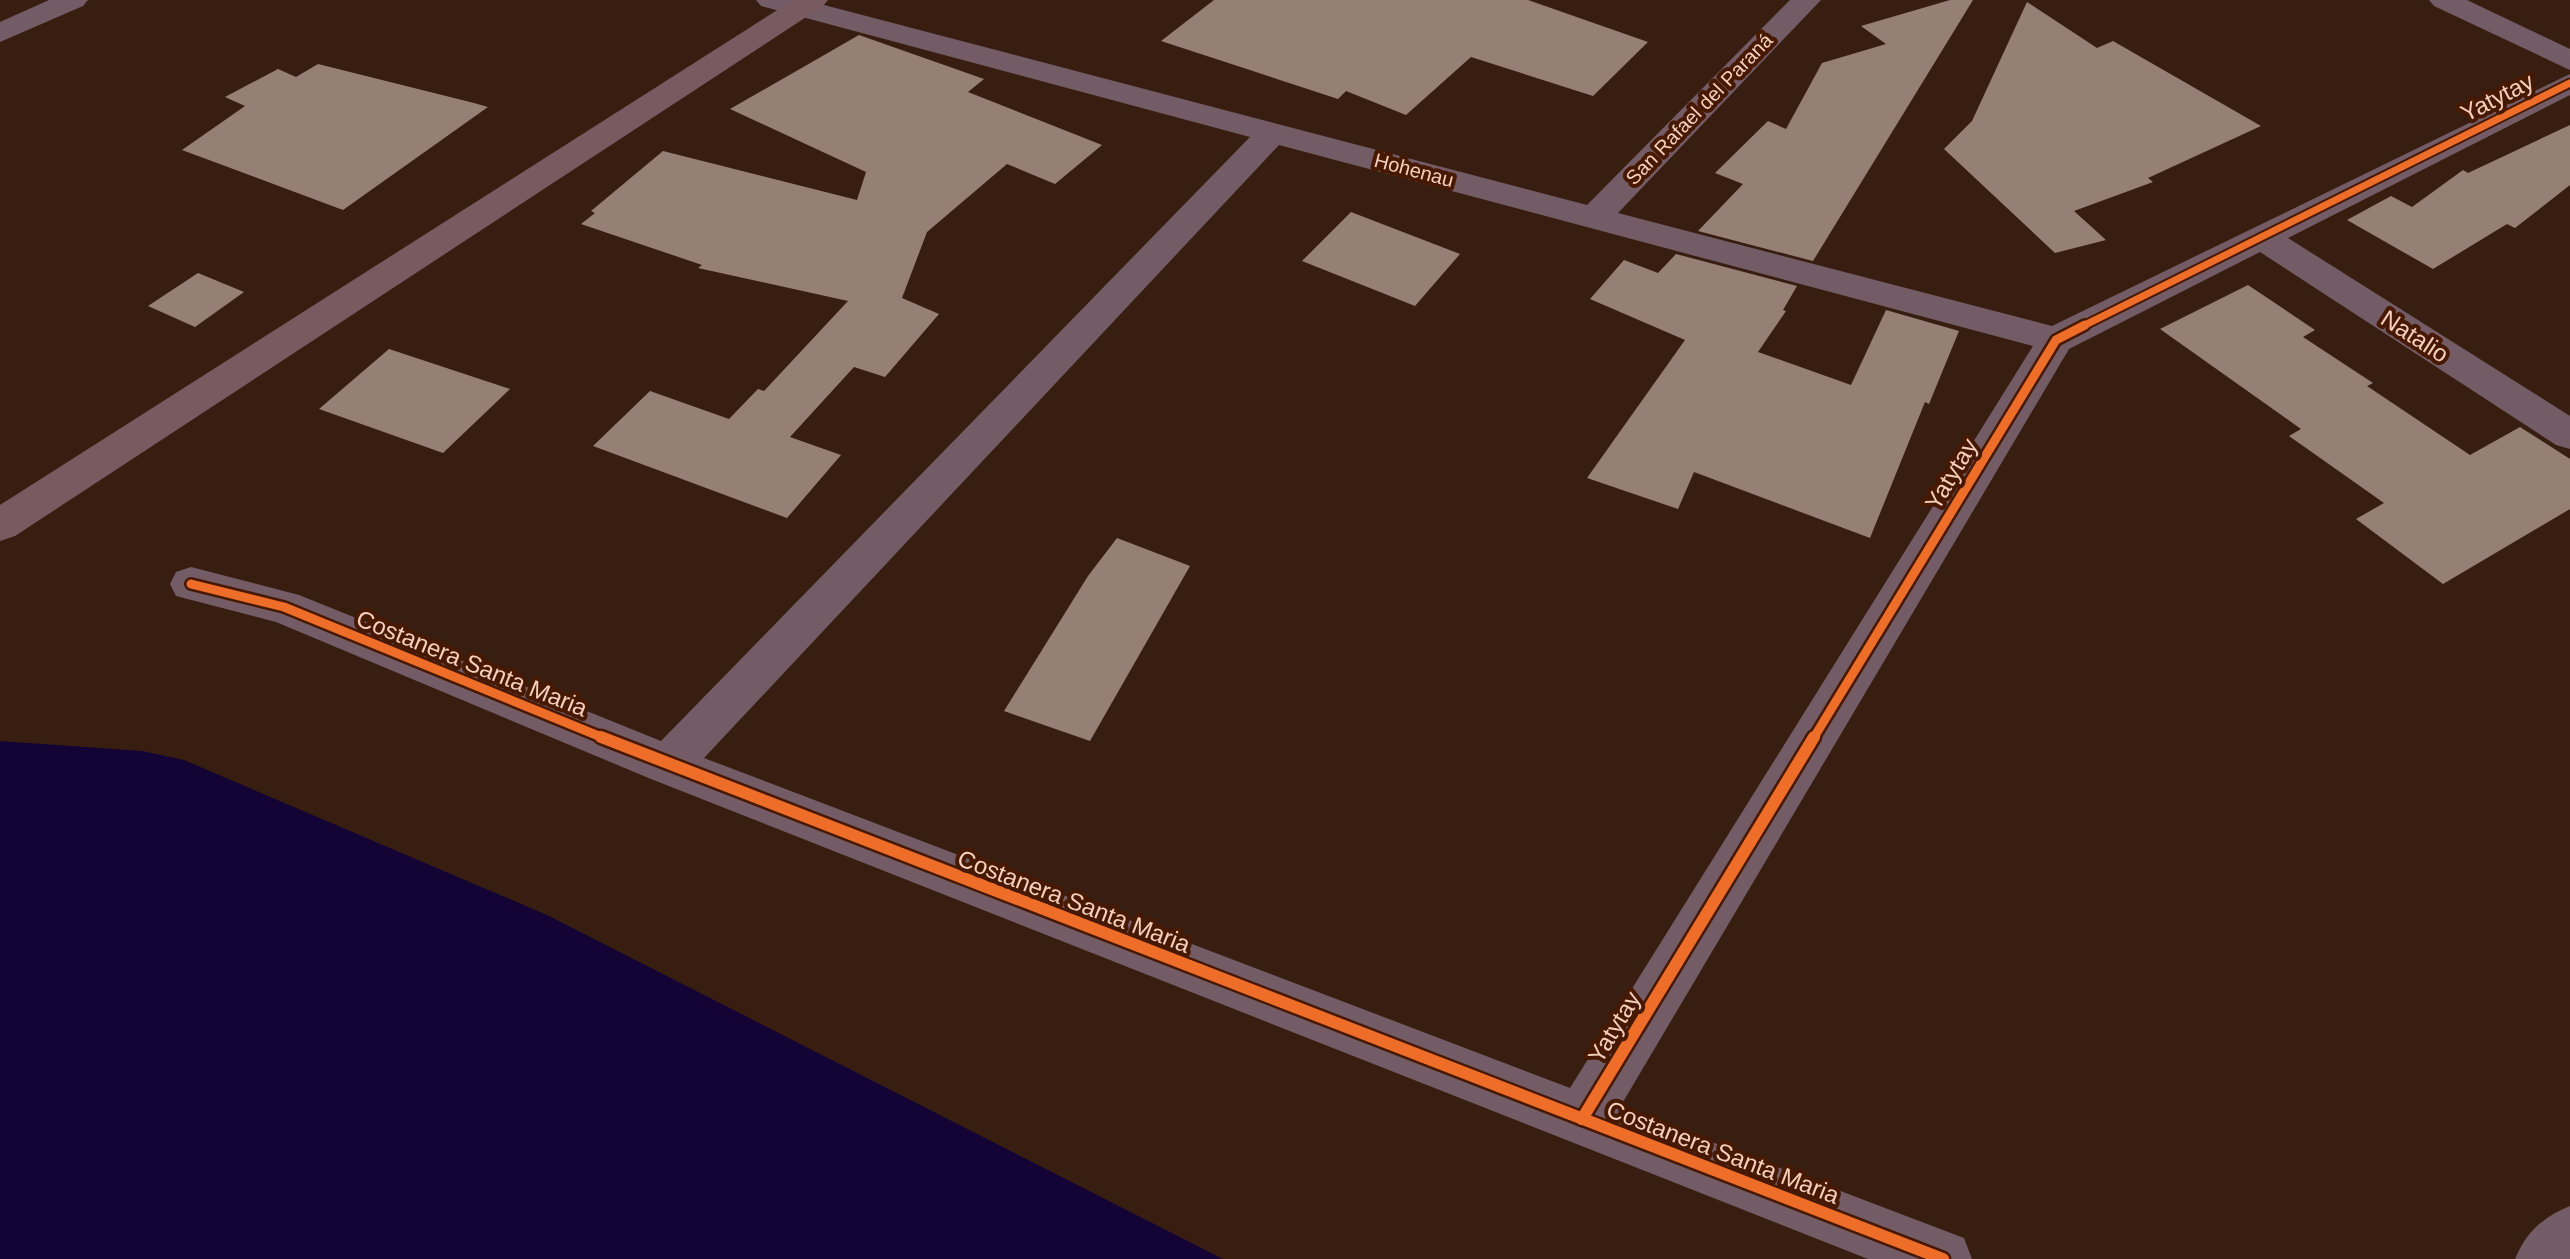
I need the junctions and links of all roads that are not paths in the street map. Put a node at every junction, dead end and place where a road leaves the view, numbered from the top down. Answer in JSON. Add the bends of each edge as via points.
{"nodes":[{"id":1,"x":73,"y":0,"type":"edge"},
{"id":2,"x":1806,"y":0,"type":"edge"},
{"id":3,"x":2444,"y":0,"type":"edge"},
{"id":4,"x":794,"y":3,"type":"edge"},
{"id":5,"x":0,"y":33,"type":"edge"},
{"id":6,"x":2570,"y":61,"type":"edge"},
{"id":7,"x":2570,"y":83,"type":"edge"},
{"id":8,"x":1272,"y":133,"type":"junction"},
{"id":9,"x":1593,"y":218,"type":"junction"},
{"id":10,"x":2261,"y":237,"type":"junction"},
{"id":11,"x":2056,"y":340,"type":"junction"},
{"id":12,"x":2570,"y":435,"type":"edge"},
{"id":13,"x":0,"y":525,"type":"edge"},
{"id":14,"x":191,"y":584,"type":"dead end"},
{"id":15,"x":668,"y":765,"type":"junction"},
{"id":16,"x":1582,"y":1119,"type":"junction"},
{"id":17,"x":2570,"y":1235,"type":"edge"},
{"id":18,"x":1943,"y":1259,"type":"edge"},
{"id":19,"x":2544,"y":1259,"type":"edge"}],
"edges":[{"from":1,"to":5,"type":"street"},
{"from":2,"to":9,"type":"street","name":"San Rafael del Paraná"},
{"from":3,"to":6,"type":"street"},
{"from":4,"to":8,"type":"street","name":"Hohenau"},
{"from":4,"to":13,"type":"main road"},
{"from":7,"to":10,"type":"street","name":"Yatytay"},
{"from":8,"to":9,"type":"street","name":"Hohenau"},
{"from":8,"to":15,"type":"street"},
{"from":9,"to":11,"type":"street","name":"Hohenau"},
{"from":10,"to":11,"type":"street","name":"Yatytay"},
{"from":10,"to":12,"type":"street","name":"Natalio"},
{"from":11,"to":16,"type":"street","name":"Yatytay"},
{"from":14,"to":15,"type":"street","name":"Costanera Santa Maria","via":[[284,607]]},
{"from":15,"to":16,"type":"street","name":"Costanera Santa Maria"},
{"from":16,"to":18,"type":"street","name":"Costanera Santa Maria"},
{"from":17,"to":19,"type":"street"}]}
